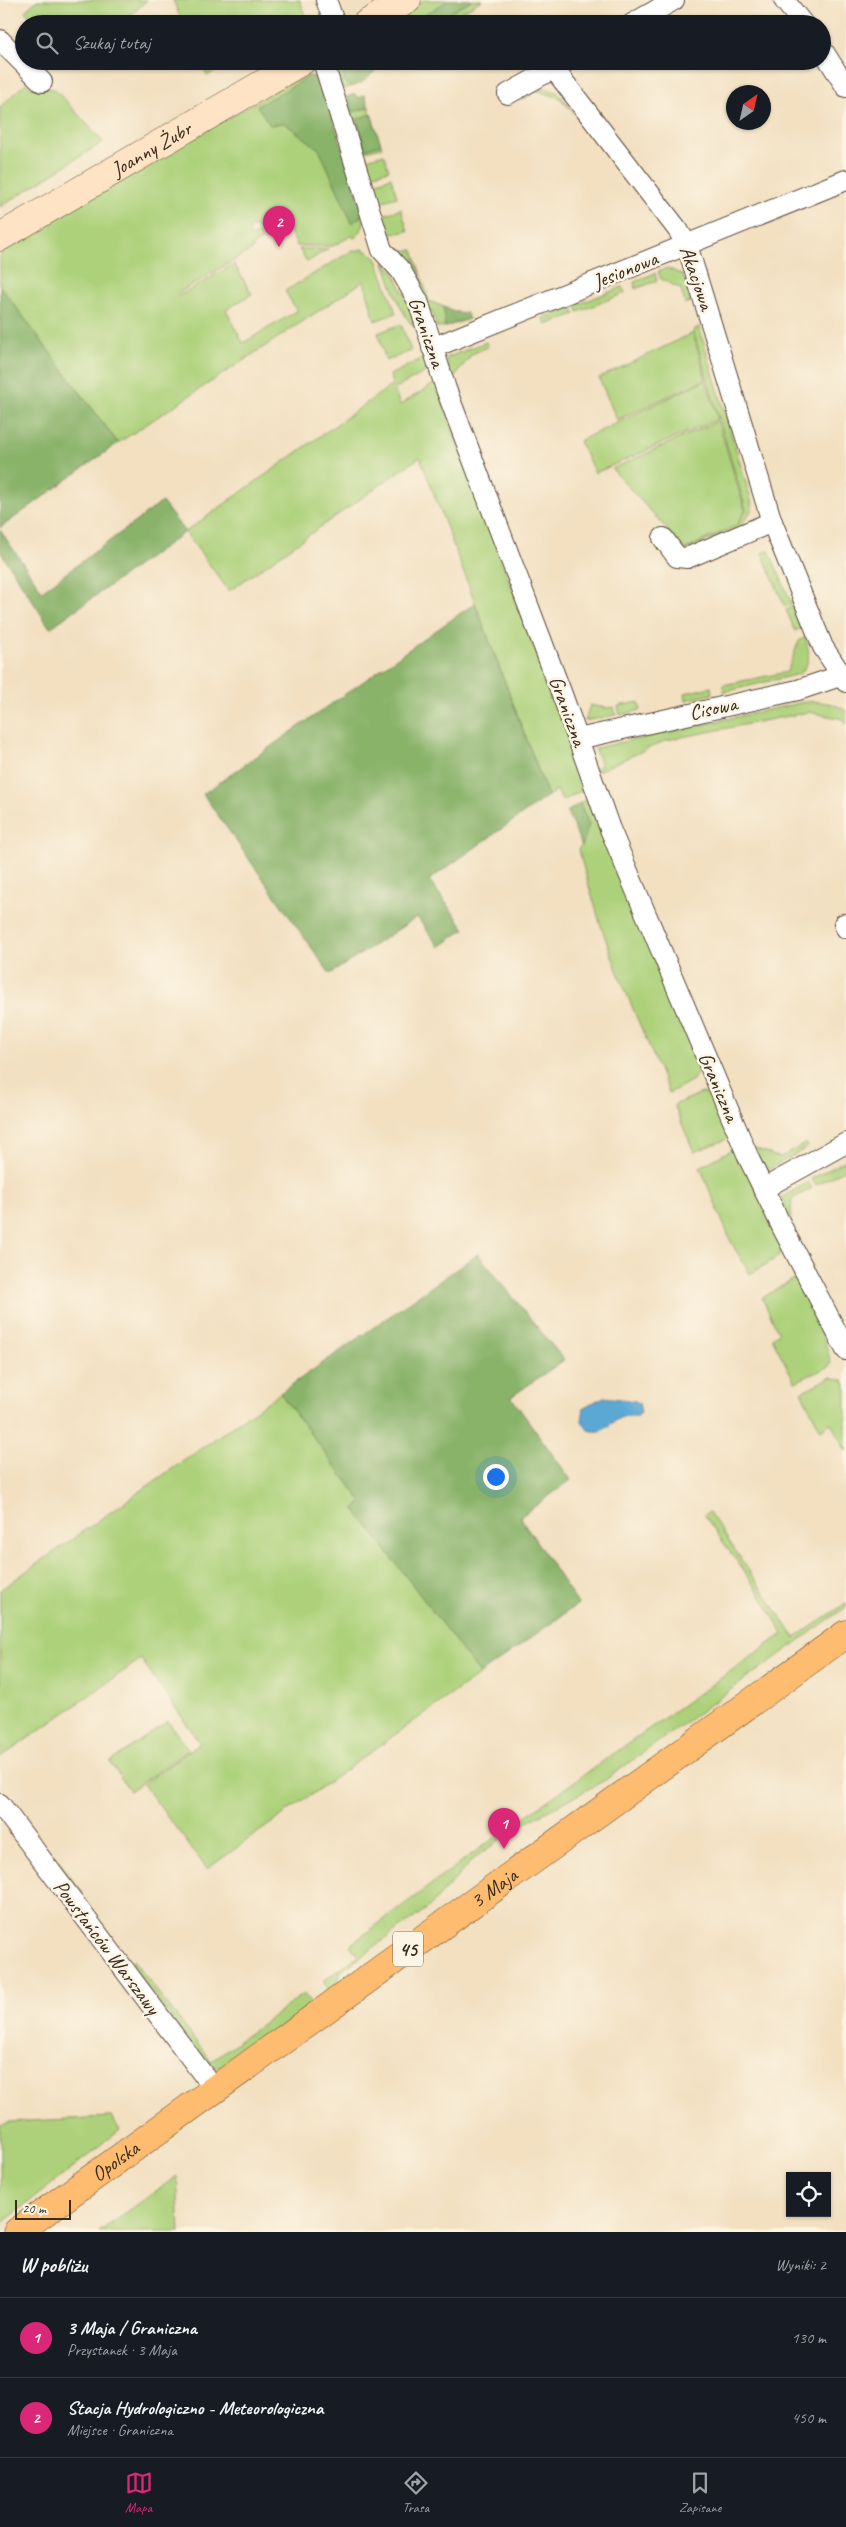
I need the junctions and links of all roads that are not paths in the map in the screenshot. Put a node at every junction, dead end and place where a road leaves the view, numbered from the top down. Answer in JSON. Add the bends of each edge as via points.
{"nodes":[{"id":1,"x":326,"y":0,"type":"edge"},
{"id":2,"x":407,"y":0,"type":"edge"},
{"id":3,"x":674,"y":0,"type":"edge"},
{"id":4,"x":784,"y":0,"type":"edge"},
{"id":5,"x":332,"y":15,"type":"edge"},
{"id":6,"x":381,"y":15,"type":"edge"},
{"id":7,"x":648,"y":15,"type":"edge"},
{"id":8,"x":796,"y":15,"type":"edge"},
{"id":9,"x":0,"y":40,"type":"edge"},
{"id":10,"x":15,"y":55,"type":"edge"},
{"id":11,"x":831,"y":63,"type":"edge"},
{"id":12,"x":30,"y":70,"type":"edge"},
{"id":13,"x":287,"y":70,"type":"edge"},
{"id":14,"x":326,"y":70,"type":"edge"},
{"id":15,"x":552,"y":70,"type":"edge"},
{"id":16,"x":565,"y":70,"type":"edge"},
{"id":17,"x":42,"y":82,"type":"dead end"},
{"id":18,"x":846,"y":87,"type":"edge"},
{"id":19,"x":508,"y":94,"type":"dead end"},
{"id":20,"x":846,"y":180,"type":"edge"},
{"id":21,"x":0,"y":238,"type":"edge"},
{"id":22,"x":687,"y":245,"type":"junction"},
{"id":23,"x":432,"y":348,"type":"junction"},
{"id":24,"x":772,"y":522,"type":"junction"},
{"id":25,"x":663,"y":538,"type":"dead end"},
{"id":26,"x":845,"y":677,"type":"edge"},
{"id":27,"x":578,"y":739,"type":"junction"},
{"id":28,"x":846,"y":1143,"type":"edge"},
{"id":29,"x":763,"y":1189,"type":"junction"},
{"id":30,"x":846,"y":1350,"type":"edge"},
{"id":31,"x":846,"y":1634,"type":"edge"},
{"id":32,"x":0,"y":1804,"type":"edge"},
{"id":33,"x":214,"y":2090,"type":"junction"},
{"id":34,"x":17,"y":2232,"type":"edge"}],
"edges":[{"from":1,"to":5,"type":"street"},
{"from":2,"to":6,"type":"street"},
{"from":3,"to":7,"type":"street"},
{"from":4,"to":8,"type":"street"},
{"from":9,"to":10,"type":"street"},
{"from":11,"to":18,"type":"street"},
{"from":12,"to":17,"type":"street"},
{"from":13,"to":21,"type":"street","name":"Joanny Żubr"},
{"from":14,"to":23,"type":"street","name":"Graniczna","via":[[382,250],[411,286]]},
{"from":15,"to":19,"type":"street"},
{"from":16,"to":22,"type":"street","name":"Akacjowa"},
{"from":20,"to":22,"type":"street","name":"Jesionowa"},
{"from":22,"to":23,"type":"street","name":"Jesionowa"},
{"from":22,"to":24,"type":"street","name":"Akacjowa"},
{"from":23,"to":27,"type":"street","name":"Graniczna"},
{"from":24,"to":25,"type":"street","via":[[687,558],[677,556]]},
{"from":24,"to":26,"type":"street","name":"Akacjowa","via":[[823,647]]},
{"from":26,"to":27,"type":"street","name":"Cisowa"},
{"from":27,"to":29,"type":"street","name":"Graniczna","via":[[610,829]]},
{"from":28,"to":29,"type":"street"},
{"from":29,"to":30,"type":"street","name":"Graniczna"},
{"from":31,"to":33,"type":"main road","name":"3 Maja","number":"45"},
{"from":32,"to":33,"type":"street","name":"Powstańców Warszawy"},
{"from":33,"to":34,"type":"main road","name":"Opolska","number":"45"}]}
